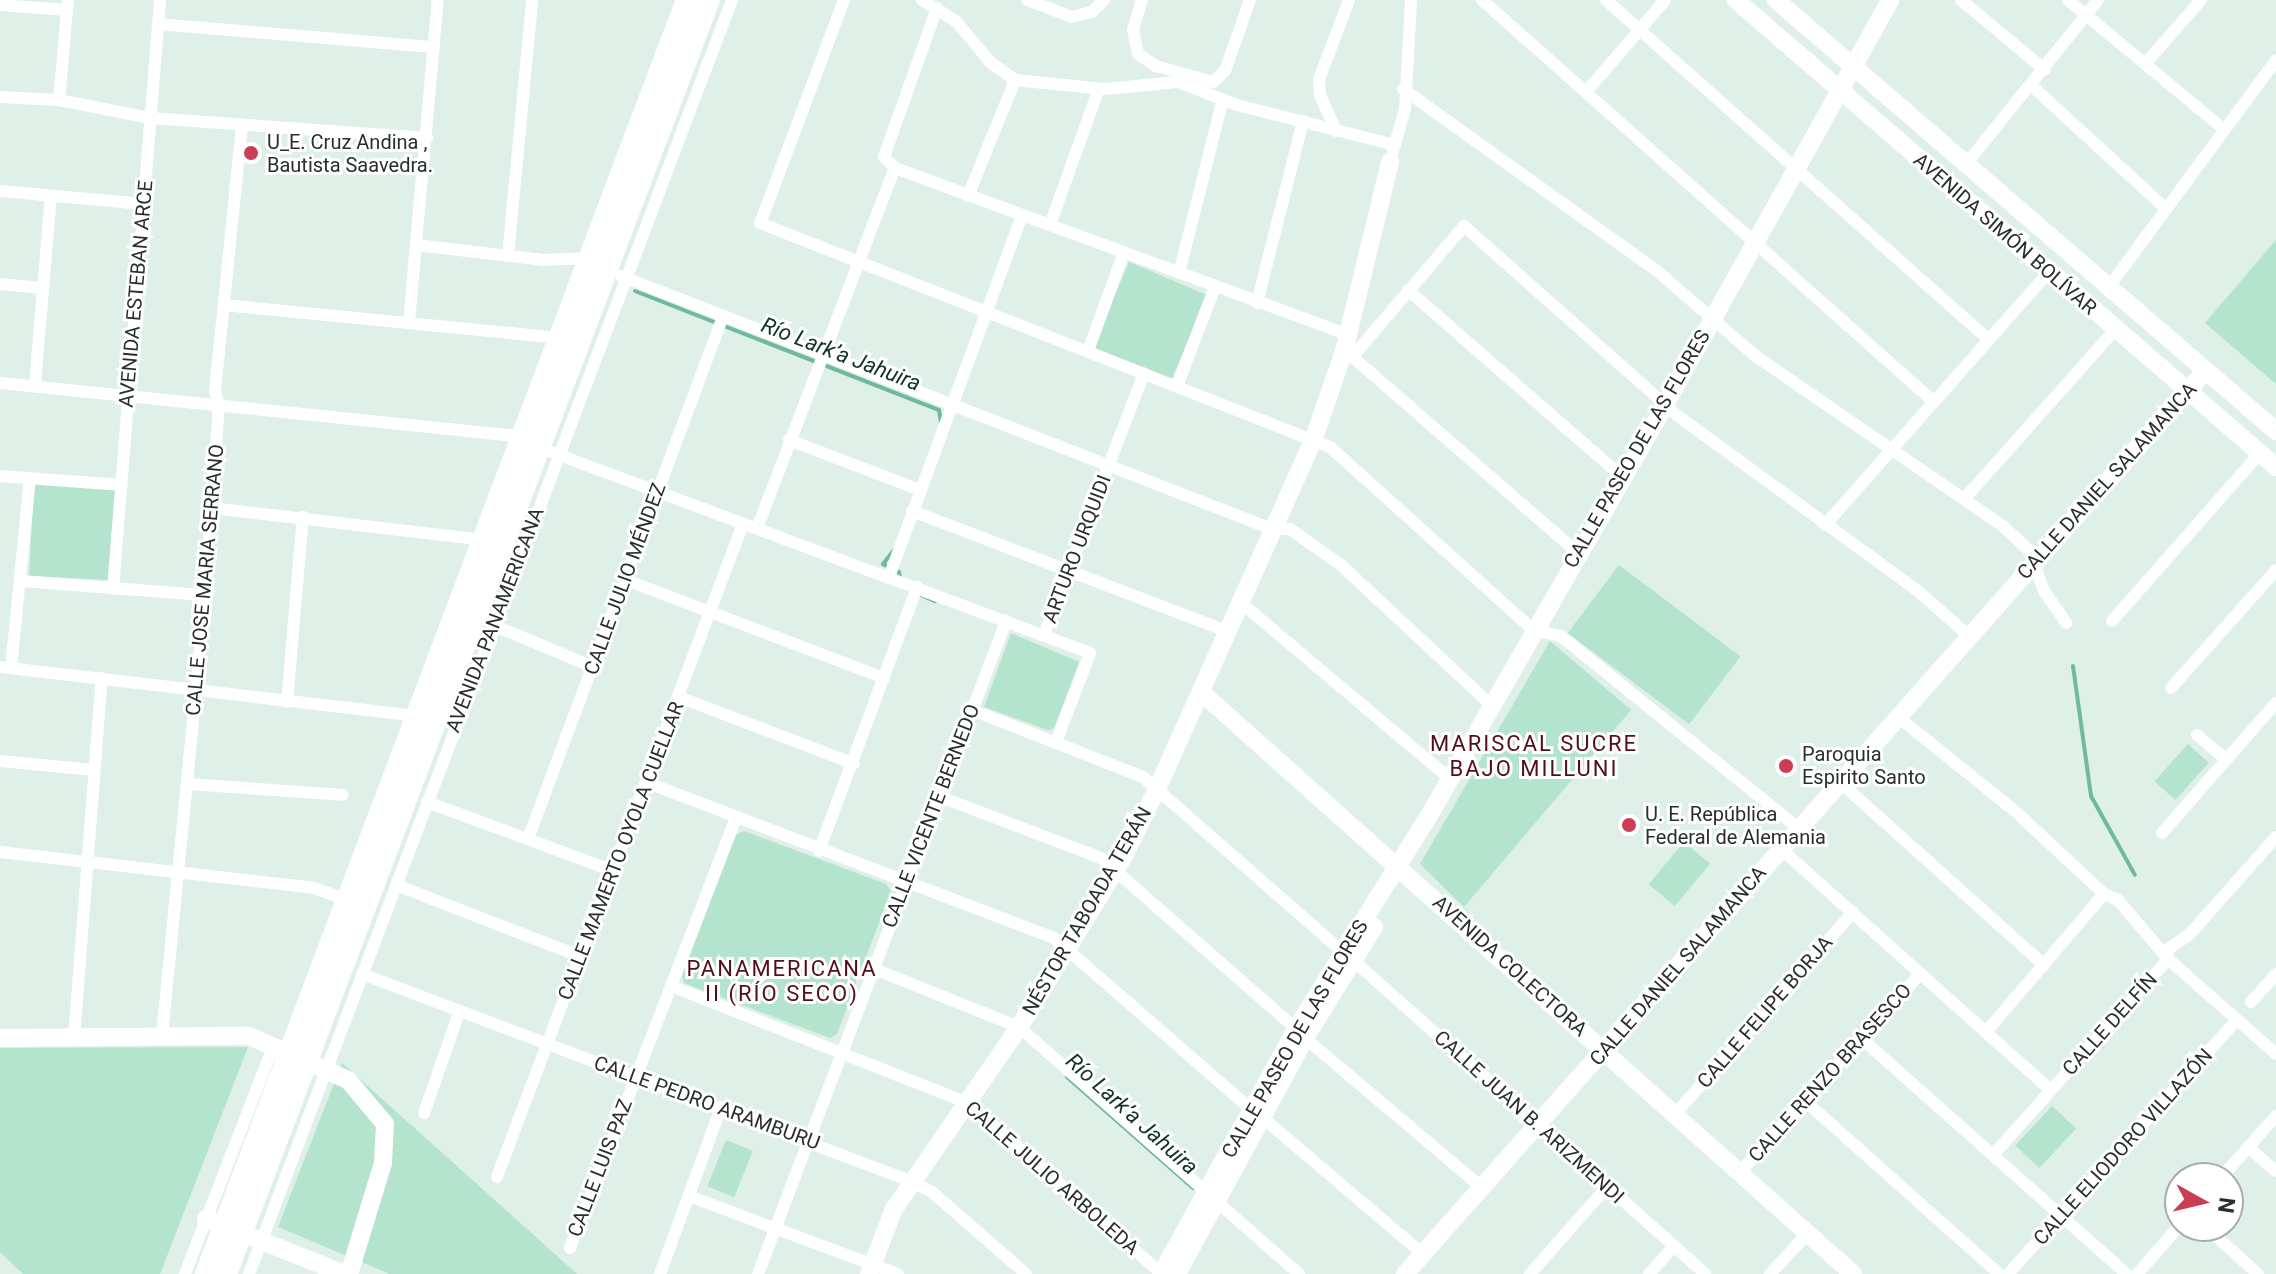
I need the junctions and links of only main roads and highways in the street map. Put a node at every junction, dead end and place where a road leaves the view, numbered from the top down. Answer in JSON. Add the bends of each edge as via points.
{"nodes":[{"id":1,"x":687,"y":0,"type":"edge"},
{"id":2,"x":709,"y":0,"type":"edge"},
{"id":3,"x":608,"y":267,"type":"junction"},
{"id":4,"x":540,"y":445,"type":"junction"},
{"id":5,"x":298,"y":1058,"type":"junction"},
{"id":6,"x":233,"y":1230,"type":"junction"},
{"id":7,"x":206,"y":1274,"type":"edge"},
{"id":8,"x":226,"y":1274,"type":"edge"}],
"edges":[{"from":1,"to":3,"type":"highway","name":"AVENIDA PANAMERICANA"},
{"from":2,"to":3,"type":"highway","name":"AVENIDA PANAMERICANA"},
{"from":3,"to":4,"type":"highway","name":"AVENIDA PANAMERICANA"},
{"from":3,"to":4,"type":"highway","name":"AVENIDA PANAMERICANA","via":[[559,338]]},
{"from":4,"to":5,"type":"highway","name":"AVENIDA PANAMERICANA"},
{"from":4,"to":5,"type":"highway","name":"AVENIDA PANAMERICANA","via":[[483,540],[347,900]]},
{"from":5,"to":6,"type":"highway","name":"AVENIDA PANAMERICANA"},
{"from":6,"to":7,"type":"highway"},
{"from":6,"to":8,"type":"highway"}]}
